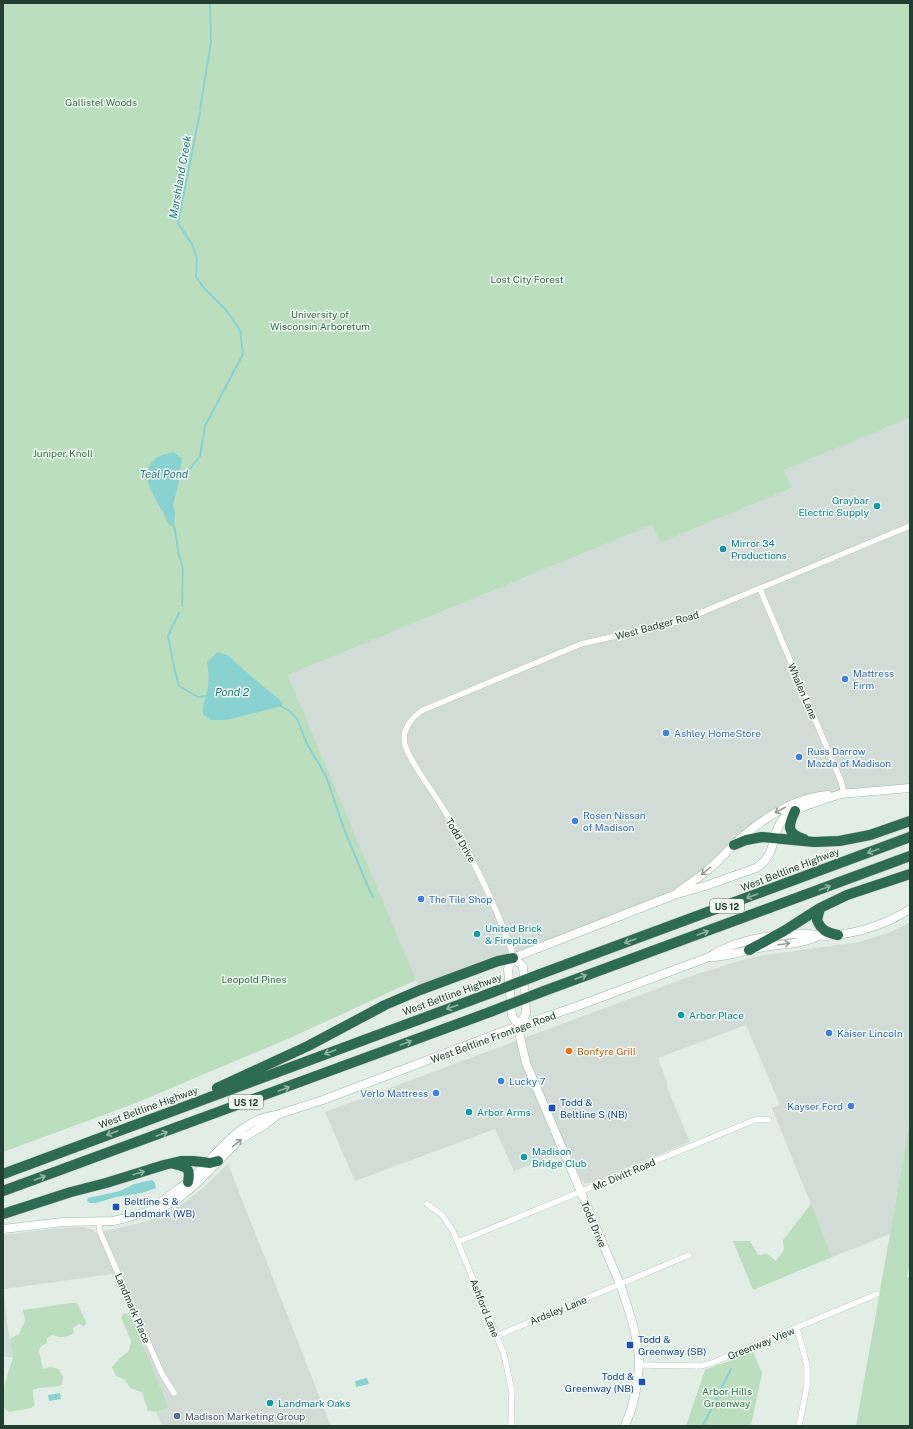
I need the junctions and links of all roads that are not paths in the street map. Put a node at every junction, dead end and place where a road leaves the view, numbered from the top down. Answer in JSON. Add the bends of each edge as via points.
{"nodes":[{"id":1,"x":910,"y":526,"type":"edge"},
{"id":2,"x":760,"y":589,"type":"junction"},
{"id":3,"x":407,"y":726,"type":"joint"},
{"id":4,"x":910,"y":788,"type":"edge"},
{"id":5,"x":844,"y":793,"type":"junction"},
{"id":6,"x":795,"y":811,"type":"junction"},
{"id":7,"x":910,"y":821,"type":"edge"},
{"id":8,"x":910,"y":837,"type":"edge"},
{"id":9,"x":774,"y":839,"type":"junction"},
{"id":10,"x":814,"y":842,"type":"junction"},
{"id":11,"x":734,"y":845,"type":"junction"},
{"id":12,"x":910,"y":856,"type":"edge"},
{"id":13,"x":910,"y":874,"type":"edge"},
{"id":14,"x":674,"y":895,"type":"junction"},
{"id":15,"x":820,"y":908,"type":"junction"},
{"id":16,"x":910,"y":909,"type":"edge"},
{"id":17,"x":776,"y":935,"type":"junction"},
{"id":18,"x":838,"y":935,"type":"junction"},
{"id":19,"x":818,"y":936,"type":"junction"},
{"id":20,"x":749,"y":950,"type":"junction"},
{"id":21,"x":709,"y":957,"type":"junction"},
{"id":22,"x":513,"y":958,"type":"junction"},
{"id":23,"x":519,"y":1026,"type":"junction"},
{"id":24,"x":276,"y":1115,"type":"junction"},
{"id":25,"x":769,"y":1120,"type":"dead end"},
{"id":26,"x":139,"y":1123,"type":"junction"},
{"id":27,"x":218,"y":1161,"type":"junction"},
{"id":28,"x":206,"y":1163,"type":"junction"},
{"id":29,"x":172,"y":1164,"type":"junction"},
{"id":30,"x":3,"y":1174,"type":"edge"},
{"id":31,"x":188,"y":1182,"type":"junction"},
{"id":32,"x":3,"y":1192,"type":"edge"},
{"id":33,"x":581,"y":1192,"type":"junction"},
{"id":34,"x":427,"y":1204,"type":"dead end"},
{"id":35,"x":152,"y":1210,"type":"junction"},
{"id":36,"x":3,"y":1214,"type":"edge"},
{"id":37,"x":99,"y":1221,"type":"junction"},
{"id":38,"x":3,"y":1229,"type":"edge"},
{"id":39,"x":458,"y":1242,"type":"junction"},
{"id":40,"x":689,"y":1255,"type":"dead end"},
{"id":41,"x":620,"y":1284,"type":"junction"},
{"id":42,"x":877,"y":1294,"type":"dead end"},
{"id":43,"x":797,"y":1328,"type":"junction"},
{"id":44,"x":497,"y":1336,"type":"junction"},
{"id":45,"x":639,"y":1365,"type":"junction"},
{"id":46,"x":174,"y":1393,"type":"dead end"},
{"id":47,"x":511,"y":1426,"type":"edge"},
{"id":48,"x":625,"y":1426,"type":"edge"},
{"id":49,"x":799,"y":1426,"type":"edge"}],
"edges":[{"from":1,"to":2,"type":"street","name":"West Badger Road"},
{"from":2,"to":3,"type":"street","name":"West Badger Road","via":[[680,621],[581,644],[424,710],[414,716]]},
{"from":2,"to":5,"type":"street","name":"Whalen Lane"},
{"from":3,"to":22,"type":"street","name":"Todd Drive","via":[[404,736],[409,753],[477,867],[509,941]]},
{"from":4,"to":5,"type":"street"},
{"from":5,"to":6,"type":"street"},
{"from":5,"to":11,"type":"street","one_way":true,"via":[[819,796],[784,808],[768,817]]},
{"from":6,"to":9,"type":"street","via":[[785,817]]},
{"from":6,"to":10,"type":"highway","via":[[789,828],[792,833]]},
{"from":7,"to":10,"type":"highway","via":[[852,839]]},
{"from":8,"to":26,"type":"highway","name":"West Beltline Highway","number":"US 12","one_way":true,"bridge":true},
{"from":9,"to":10,"type":"highway"},
{"from":9,"to":11,"type":"highway","via":[[754,838]]},
{"from":9,"to":14,"type":"street","via":[[768,857],[756,868]]},
{"from":11,"to":14,"type":"street","one_way":true},
{"from":32,"to":12,"type":"highway","number":"US 12","one_way":true,"bridge":true},
{"from":13,"to":15,"type":"highway","via":[[847,895]]},
{"from":14,"to":22,"type":"street"},
{"from":15,"to":17,"type":"highway"},
{"from":15,"to":18,"type":"highway","via":[[817,920],[821,927],[828,933]]},
{"from":16,"to":18,"type":"street","name":"West Beltline Frontage Road","via":[[878,925]]},
{"from":17,"to":19,"type":"street","name":"West Beltline Frontage Road"},
{"from":17,"to":20,"type":"highway"},
{"from":17,"to":21,"type":"street","name":"West Beltline Frontage Road","via":[[719,950]]},
{"from":18,"to":19,"type":"street","name":"West Beltline Frontage Road"},
{"from":20,"to":19,"type":"street","name":"West Beltline Frontage Road","one_way":true,"via":[[811,940]]},
{"from":20,"to":21,"type":"street","name":"West Beltline Frontage Road","via":[[721,957]]},
{"from":21,"to":23,"type":"street","name":"West Beltline Frontage Road"},
{"from":22,"to":23,"type":"street","name":"Todd Drive","via":[[508,968],[512,1016]]},
{"from":22,"to":23,"type":"street","name":"Todd Drive","via":[[523,966],[526,1013]]},
{"from":22,"to":26,"type":"highway","via":[[498,961],[399,1000],[287,1056]]},
{"from":23,"to":24,"type":"street","name":"West Beltline Frontage Road"},
{"from":23,"to":33,"type":"street","name":"Todd Drive","via":[[526,1063]]},
{"from":27,"to":24,"type":"street","name":"West Beltline Frontage Road","one_way":true,"via":[[238,1141]]},
{"from":24,"to":28,"type":"street","name":"West Beltline Frontage Road","via":[[266,1116],[244,1128],[228,1140]]},
{"from":25,"to":33,"type":"street","name":"Mc Divitt Road","via":[[757,1119]]},
{"from":26,"to":30,"type":"highway","name":"West Beltline Highway","number":"US 12","one_way":true},
{"from":27,"to":28,"type":"highway"},
{"from":27,"to":35,"type":"street","name":"West Beltline Frontage Road","via":[[179,1198]]},
{"from":28,"to":29,"type":"highway","via":[[193,1161]]},
{"from":28,"to":31,"type":"street","name":"West Beltline Frontage Road"},
{"from":29,"to":31,"type":"highway","via":[[186,1167],[190,1173]]},
{"from":36,"to":29,"type":"highway","one_way":true},
{"from":31,"to":35,"type":"street","name":"West Beltline Frontage Road"},
{"from":33,"to":39,"type":"street","name":"Mc Divitt Road"},
{"from":33,"to":41,"type":"street","name":"Todd Drive"},
{"from":34,"to":39,"type":"street","name":"Ashford Lane","via":[[442,1215]]},
{"from":35,"to":37,"type":"street","name":"West Beltline Frontage Road","via":[[113,1221]]},
{"from":37,"to":38,"type":"street","name":"West Beltline Frontage Road"},
{"from":37,"to":46,"type":"street","name":"Landmark Place","via":[[100,1232],[162,1374]]},
{"from":39,"to":44,"type":"street","name":"Ashford Lane"},
{"from":40,"to":41,"type":"street","name":"Ardsley Lane"},
{"from":41,"to":44,"type":"street","name":"Ardsley Lane"},
{"from":41,"to":45,"type":"street","name":"Todd Drive","via":[[636,1337]]},
{"from":42,"to":43,"type":"street","name":"Greenway View"},
{"from":43,"to":45,"type":"street","name":"Greenway View","via":[[700,1366]]},
{"from":43,"to":49,"type":"street","via":[[807,1365],[807,1386]]},
{"from":44,"to":47,"type":"street","name":"Ashford Lane","via":[[504,1354],[512,1392]]},
{"from":45,"to":48,"type":"street","name":"Todd Drive","via":[[632,1405]]}]}
